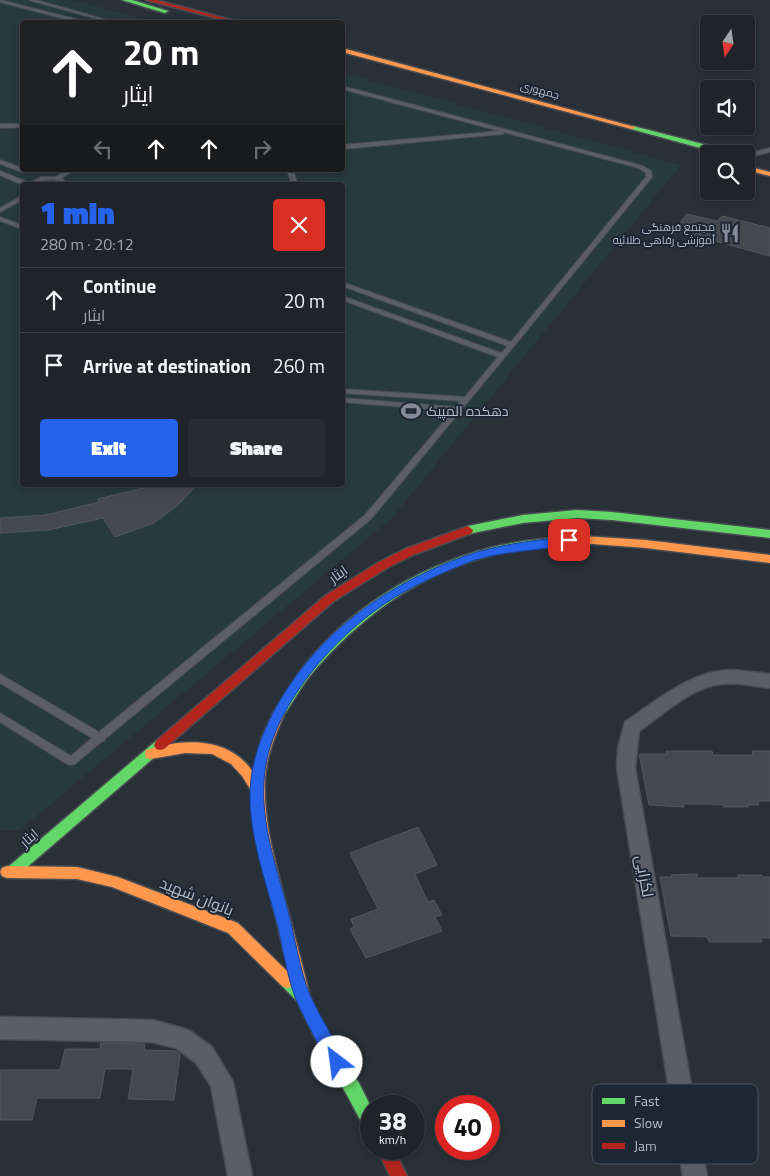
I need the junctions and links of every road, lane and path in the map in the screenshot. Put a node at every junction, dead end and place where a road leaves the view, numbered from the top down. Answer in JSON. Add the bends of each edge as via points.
{"nodes":[{"id":1,"x":125,"y":0,"type":"edge"},
{"id":2,"x":149,"y":0,"type":"edge"},
{"id":3,"x":0,"y":1,"type":"edge"},
{"id":4,"x":33,"y":1,"type":"edge"},
{"id":5,"x":22,"y":6,"type":"junction"},
{"id":6,"x":74,"y":20,"type":"edge"},
{"id":7,"x":104,"y":20,"type":"edge"},
{"id":8,"x":200,"y":20,"type":"edge"},
{"id":9,"x":228,"y":20,"type":"edge"},
{"id":10,"x":345,"y":51,"type":"edge"},
{"id":11,"x":345,"y":61,"type":"edge"},
{"id":12,"x":345,"y":88,"type":"edge"},
{"id":13,"x":0,"y":126,"type":"edge"},
{"id":14,"x":20,"y":126,"type":"edge"},
{"id":15,"x":507,"y":132,"type":"junction"},
{"id":16,"x":700,"y":146,"type":"edge"},
{"id":17,"x":345,"y":147,"type":"edge"},
{"id":18,"x":770,"y":150,"type":"edge"},
{"id":19,"x":755,"y":154,"type":"edge"},
{"id":20,"x":700,"y":156,"type":"edge"},
{"id":21,"x":755,"y":160,"type":"edge"},
{"id":22,"x":0,"y":162,"type":"edge"},
{"id":23,"x":770,"y":164,"type":"edge"},
{"id":24,"x":20,"y":169,"type":"edge"},
{"id":25,"x":755,"y":170,"type":"edge"},
{"id":26,"x":68,"y":172,"type":"edge"},
{"id":27,"x":0,"y":174,"type":"edge"},
{"id":28,"x":770,"y":174,"type":"edge"},
{"id":29,"x":37,"y":175,"type":"dead end"},
{"id":30,"x":44,"y":178,"type":"junction"},
{"id":31,"x":57,"y":178,"type":"junction"},
{"id":32,"x":23,"y":182,"type":"edge"},
{"id":33,"x":37,"y":182,"type":"edge"},
{"id":34,"x":62,"y":182,"type":"edge"},
{"id":35,"x":20,"y":199,"type":"edge"},
{"id":36,"x":0,"y":210,"type":"edge"},
{"id":37,"x":0,"y":218,"type":"edge"},
{"id":38,"x":20,"y":226,"type":"edge"},
{"id":39,"x":345,"y":285,"type":"edge"},
{"id":40,"x":345,"y":299,"type":"edge"},
{"id":41,"x":512,"y":345,"type":"junction"},
{"id":42,"x":503,"y":356,"type":"junction"},
{"id":43,"x":345,"y":391,"type":"edge"},
{"id":44,"x":467,"y":399,"type":"junction"},
{"id":45,"x":345,"y":400,"type":"edge"},
{"id":46,"x":458,"y":409,"type":"junction"},
{"id":47,"x":770,"y":534,"type":"edge"},
{"id":48,"x":770,"y":559,"type":"edge"},
{"id":49,"x":0,"y":678,"type":"edge"},
{"id":50,"x":770,"y":682,"type":"edge"},
{"id":51,"x":0,"y":717,"type":"edge"},
{"id":52,"x":101,"y":738,"type":"junction"},
{"id":53,"x":149,"y":754,"type":"junction"},
{"id":54,"x":257,"y":789,"type":"junction"},
{"id":55,"x":0,"y":872,"type":"edge"},
{"id":56,"x":13,"y":872,"type":"junction"},
{"id":57,"x":302,"y":996,"type":"junction"},
{"id":58,"x":0,"y":1028,"type":"edge"},
{"id":59,"x":679,"y":1084,"type":"edge"},
{"id":60,"x":360,"y":1102,"type":"edge"},
{"id":61,"x":391,"y":1160,"type":"edge"},
{"id":62,"x":240,"y":1176,"type":"edge"},
{"id":63,"x":399,"y":1176,"type":"edge"}],
"edges":[{"from":1,"to":8,"type":"street"},
{"from":2,"to":9,"type":"street"},
{"from":3,"to":5,"type":"lane"},
{"from":4,"to":5,"type":"lane"},
{"from":4,"to":7,"type":"lane"},
{"from":5,"to":6,"type":"lane"},
{"from":10,"to":16,"type":"street","name":"جمهوری"},
{"from":11,"to":20,"type":"street","name":"جمهوری"},
{"from":12,"to":15,"type":"lane"},
{"from":13,"to":14,"type":"lane"},
{"from":15,"to":17,"type":"lane"},
{"from":15,"to":41,"type":"lane","via":[[641,167],[649,172],[649,177]]},
{"from":18,"to":19,"type":"lane"},
{"from":21,"to":23,"type":"street"},
{"from":22,"to":24,"type":"lane"},
{"from":25,"to":28,"type":"street"},
{"from":26,"to":31,"type":"lane"},
{"from":27,"to":32,"type":"lane"},
{"from":29,"to":30,"type":"lane"},
{"from":30,"to":31,"type":"lane"},
{"from":30,"to":33,"type":"lane"},
{"from":31,"to":34,"type":"lane"},
{"from":35,"to":36,"type":"lane"},
{"from":37,"to":38,"type":"lane"},
{"from":39,"to":41,"type":"lane"},
{"from":40,"to":42,"type":"lane"},
{"from":41,"to":42,"type":"lane"},
{"from":42,"to":44,"type":"lane"},
{"from":43,"to":44,"type":"lane"},
{"from":44,"to":46,"type":"lane"},
{"from":45,"to":46,"type":"lane"},
{"from":46,"to":52,"type":"lane","via":[[368,517]]},
{"from":47,"to":53,"type":"street","name":"ایثار","via":[[627,518],[556,514],[454,533],[391,559],[330,598]]},
{"from":48,"to":54,"type":"street","via":[[610,541],[569,540],[502,550],[470,558],[433,573],[391,594],[343,630],[319,655],[278,715],[266,743]]},
{"from":49,"to":52,"type":"lane"},
{"from":50,"to":59,"type":"street","name":"لکزایی","via":[[733,677],[698,683],[632,727],[627,749],[626,768]]},
{"from":51,"to":52,"type":"lane","via":[[71,761]]},
{"from":53,"to":54,"type":"street","via":[[198,745],[226,752],[239,760]]},
{"from":53,"to":56,"type":"street","name":"ایثار"},
{"from":54,"to":57,"type":"street","via":[[263,844]]},
{"from":55,"to":56,"type":"street","name":"بانوان شهید"},
{"from":56,"to":57,"type":"street","name":"بانوان شهید","via":[[77,873],[113,881],[234,928]]},
{"from":57,"to":60,"type":"street","name":"بانوان شهید","via":[[328,1049]]},
{"from":58,"to":62,"type":"street","via":[[152,1031],[182,1039],[204,1055],[222,1082]]},
{"from":61,"to":63,"type":"street"}]}
